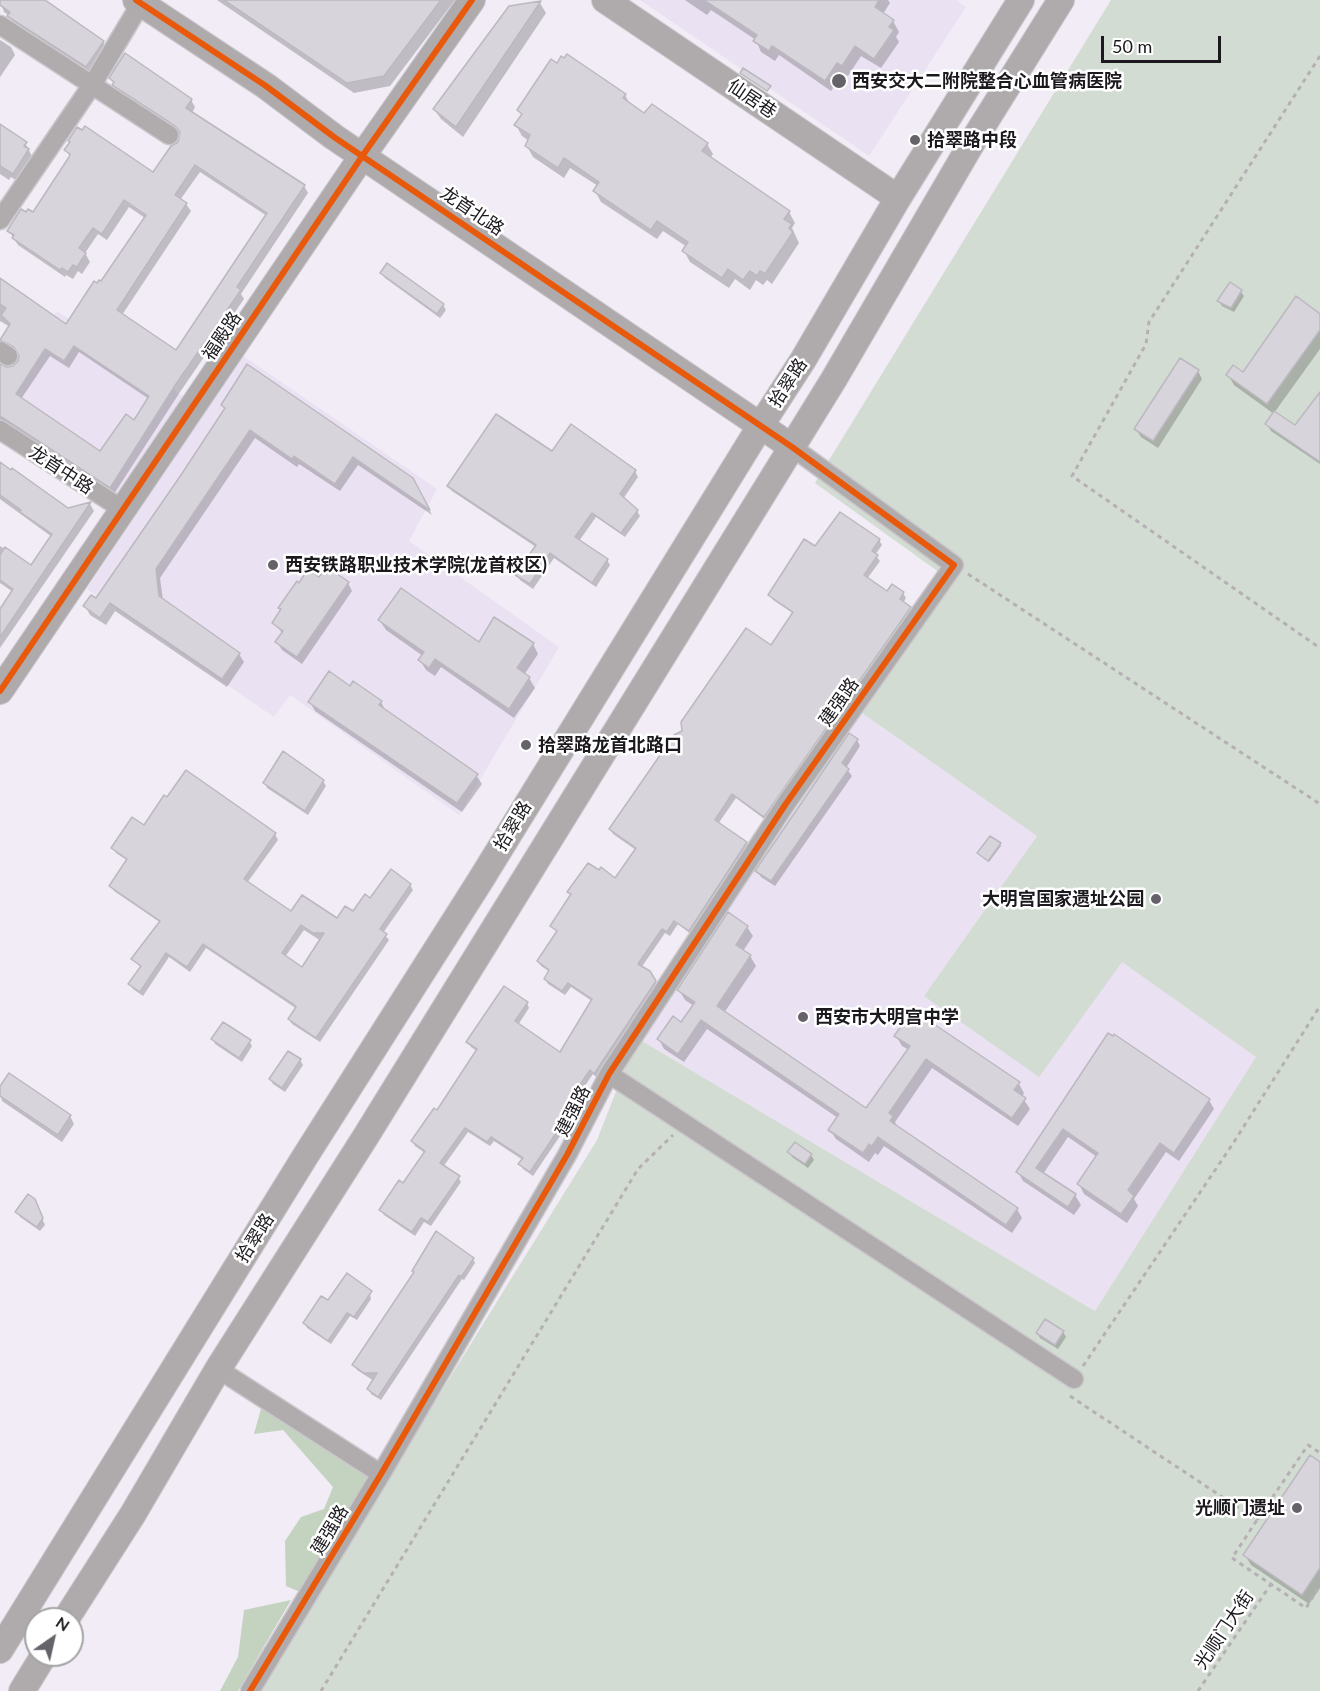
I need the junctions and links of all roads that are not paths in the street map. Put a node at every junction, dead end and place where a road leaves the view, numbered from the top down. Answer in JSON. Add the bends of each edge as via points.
{"nodes":[{"id":1,"x":472,"y":0,"type":"edge"},
{"id":2,"x":605,"y":0,"type":"edge"},
{"id":3,"x":1021,"y":0,"type":"edge"},
{"id":4,"x":1061,"y":0,"type":"edge"},
{"id":5,"x":139,"y":2,"type":"edge"},
{"id":6,"x":0,"y":25,"type":"edge"},
{"id":7,"x":92,"y":86,"type":"junction"},
{"id":8,"x":168,"y":135,"type":"dead end"},
{"id":9,"x":363,"y":155,"type":"junction"},
{"id":10,"x":898,"y":198,"type":"junction"},
{"id":11,"x":0,"y":220,"type":"edge"},
{"id":12,"x":760,"y":425,"type":"junction"},
{"id":13,"x":0,"y":430,"type":"edge"},
{"id":14,"x":792,"y":447,"type":"junction"},
{"id":15,"x":122,"y":509,"type":"junction"},
{"id":16,"x":0,"y":691,"type":"edge"},
{"id":17,"x":609,"y":1074,"type":"junction"},
{"id":18,"x":218,"y":1369,"type":"junction"},
{"id":19,"x":1074,"y":1379,"type":"road end"},
{"id":20,"x":381,"y":1474,"type":"junction"},
{"id":21,"x":74,"y":1607,"type":"edge"},
{"id":22,"x":0,"y":1650,"type":"edge"},
{"id":23,"x":37,"y":1667,"type":"edge"},
{"id":24,"x":22,"y":1691,"type":"edge"},
{"id":25,"x":250,"y":1691,"type":"edge"}],
"edges":[{"from":1,"to":9,"type":"main road","name":"福殿路"},
{"from":2,"to":10,"type":"main road","name":"仙居巷"},
{"from":3,"to":10,"type":"main road","name":"拾翠路"},
{"from":4,"to":14,"type":"main road","name":"拾翠路"},
{"from":5,"to":7,"type":"street"},
{"from":5,"to":9,"type":"main road","name":"龙首北路"},
{"from":6,"to":7,"type":"street"},
{"from":7,"to":8,"type":"street"},
{"from":7,"to":11,"type":"street"},
{"from":9,"to":12,"type":"main road","name":"龙首北路"},
{"from":9,"to":15,"type":"main road","name":"福殿路"},
{"from":10,"to":12,"type":"main road","name":"拾翠路"},
{"from":12,"to":14,"type":"main road","name":"龙首北路"},
{"from":12,"to":22,"type":"main road","name":"拾翠路"},
{"from":13,"to":15,"type":"street","name":"龙首中路"},
{"from":14,"to":17,"type":"street","name":"建强路","via":[[954,565],[785,805]]},
{"from":14,"to":18,"type":"main road","name":"拾翠路"},
{"from":15,"to":16,"type":"main road","name":"福殿路"},
{"from":17,"to":19,"type":"street"},
{"from":17,"to":20,"type":"street","name":"建强路","via":[[567,1155]]},
{"from":18,"to":20,"type":"street"},
{"from":18,"to":21,"type":"main road","name":"拾翠路"},
{"from":20,"to":25,"type":"street","name":"建强路"},
{"from":23,"to":24,"type":"main road"}]}
